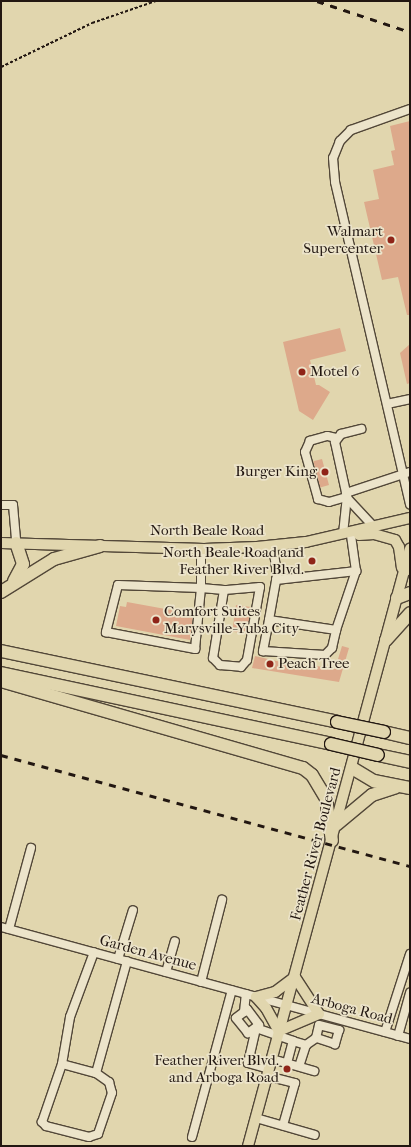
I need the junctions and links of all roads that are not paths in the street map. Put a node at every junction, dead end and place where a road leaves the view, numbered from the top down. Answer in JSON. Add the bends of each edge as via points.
{"nodes":[{"id":1,"x":410,"y":108,"type":"edge"},
{"id":2,"x":410,"y":399,"type":"edge"},
{"id":3,"x":387,"y":404,"type":"junction"},
{"id":4,"x":362,"y":429,"type":"dead end"},
{"id":5,"x":336,"y":438,"type":"junction"},
{"id":6,"x":407,"y":473,"type":"edge"},
{"id":7,"x":346,"y":496,"type":"junction"},
{"id":8,"x":410,"y":504,"type":"edge"},
{"id":9,"x":1,"y":505,"type":"edge"},
{"id":10,"x":410,"y":518,"type":"edge"},
{"id":11,"x":374,"y":527,"type":"junction"},
{"id":12,"x":347,"y":534,"type":"junction"},
{"id":13,"x":1,"y":543,"type":"edge"},
{"id":14,"x":16,"y":543,"type":"junction"},
{"id":15,"x":100,"y":546,"type":"junction"},
{"id":16,"x":273,"y":546,"type":"junction"},
{"id":17,"x":200,"y":549,"type":"junction"},
{"id":18,"x":408,"y":562,"type":"edge"},
{"id":19,"x":356,"y":571,"type":"junction"},
{"id":20,"x":276,"y":580,"type":"junction"},
{"id":21,"x":12,"y":583,"type":"junction"},
{"id":22,"x":201,"y":588,"type":"junction"},
{"id":23,"x":224,"y":590,"type":"junction"},
{"id":24,"x":1,"y":592,"type":"edge"},
{"id":25,"x":410,"y":593,"type":"edge"},
{"id":26,"x":397,"y":598,"type":"junction"},
{"id":27,"x":410,"y":613,"type":"edge"},
{"id":28,"x":269,"y":620,"type":"junction"},
{"id":29,"x":336,"y":630,"type":"junction"},
{"id":30,"x":386,"y":640,"type":"junction"},
{"id":31,"x":1,"y":651,"type":"edge"},
{"id":32,"x":1,"y":673,"type":"edge"},
{"id":33,"x":1,"y":681,"type":"edge"},
{"id":34,"x":384,"y":732,"type":"junction"},
{"id":35,"x":410,"y":732,"type":"edge"},
{"id":36,"x":410,"y":738,"type":"edge"},
{"id":37,"x":410,"y":762,"type":"edge"},
{"id":38,"x":352,"y":768,"type":"junction"},
{"id":39,"x":396,"y":787,"type":"junction"},
{"id":40,"x":410,"y":788,"type":"edge"},
{"id":41,"x":336,"y":825,"type":"junction"},
{"id":42,"x":332,"y":840,"type":"junction"},
{"id":43,"x":31,"y":848,"type":"dead end"},
{"id":44,"x":222,"y":900,"type":"dead end"},
{"id":45,"x":133,"y":910,"type":"dead end"},
{"id":46,"x":5,"y":928,"type":"edge"},
{"id":47,"x":175,"y":941,"type":"dead end"},
{"id":48,"x":94,"y":952,"type":"junction"},
{"id":49,"x":410,"y":954,"type":"edge"},
{"id":50,"x":118,"y":959,"type":"junction"},
{"id":51,"x":127,"y":961,"type":"junction"},
{"id":52,"x":166,"y":972,"type":"junction"},
{"id":53,"x":295,"y":977,"type":"junction"},
{"id":54,"x":201,"y":982,"type":"junction"},
{"id":55,"x":232,"y":990,"type":"junction"},
{"id":56,"x":410,"y":993,"type":"edge"},
{"id":57,"x":251,"y":995,"type":"junction"},
{"id":58,"x":287,"y":1005,"type":"junction"},
{"id":59,"x":244,"y":1012,"type":"junction"},
{"id":60,"x":320,"y":1015,"type":"junction"},
{"id":61,"x":342,"y":1021,"type":"junction"},
{"id":62,"x":319,"y":1025,"type":"junction"},
{"id":63,"x":256,"y":1028,"type":"junction"},
{"id":64,"x":339,"y":1030,"type":"junction"},
{"id":65,"x":385,"y":1032,"type":"junction"},
{"id":66,"x":278,"y":1034,"type":"junction"},
{"id":67,"x":398,"y":1036,"type":"junction"},
{"id":68,"x":316,"y":1038,"type":"junction"},
{"id":69,"x":410,"y":1039,"type":"edge"},
{"id":70,"x":293,"y":1041,"type":"junction"},
{"id":71,"x":306,"y":1045,"type":"junction"},
{"id":72,"x":272,"y":1059,"type":"junction"},
{"id":73,"x":287,"y":1063,"type":"junction"},
{"id":74,"x":62,"y":1064,"type":"junction"},
{"id":75,"x":299,"y":1066,"type":"junction"},
{"id":76,"x":314,"y":1071,"type":"dead end"},
{"id":77,"x":96,"y":1073,"type":"junction"},
{"id":78,"x":268,"y":1073,"type":"junction"},
{"id":79,"x":256,"y":1118,"type":"junction"},
{"id":80,"x":283,"y":1125,"type":"junction"},
{"id":81,"x":315,"y":1135,"type":"dead end"},
{"id":82,"x":192,"y":1137,"type":"dead end"},
{"id":83,"x":248,"y":1146,"type":"edge"}],
"edges":[{"from":1,"to":3,"type":"street","via":[[351,130],[340,141],[333,158],[335,182]]},
{"from":2,"to":3,"type":"street"},
{"from":3,"to":6,"type":"street"},
{"from":4,"to":5,"type":"street"},
{"from":5,"to":7,"type":"street"},
{"from":5,"to":7,"type":"street","via":[[327,436],[310,441],[305,452],[318,499],[329,502]]},
{"from":6,"to":7,"type":"street"},
{"from":6,"to":8,"type":"street"},
{"from":7,"to":11,"type":"street"},
{"from":7,"to":12,"type":"street"},
{"from":9,"to":14,"type":"street","via":[[14,505]]},
{"from":10,"to":11,"type":"main road","name":"North Beale Road"},
{"from":11,"to":12,"type":"main road","name":"North Beale Road"},
{"from":12,"to":16,"type":"main road","name":"North Beale Road"},
{"from":12,"to":18,"type":"main road","name":"Feather River Boulevard","via":[[374,534],[395,540],[401,555]]},
{"from":12,"to":19,"type":"street"},
{"from":13,"to":14,"type":"main road","name":"North Beale Road"},
{"from":14,"to":15,"type":"main road","name":"North Beale Road"},
{"from":14,"to":21,"type":"highway","via":[[23,564]]},
{"from":15,"to":17,"type":"main road","name":"North Beale Road"},
{"from":15,"to":21,"type":"highway","via":[[54,559]]},
{"from":16,"to":17,"type":"main road","name":"North Beale Road"},
{"from":16,"to":20,"type":"street"},
{"from":17,"to":22,"type":"street"},
{"from":18,"to":26,"type":"main road","name":"Feather River Boulevard"},
{"from":19,"to":20,"type":"street"},
{"from":19,"to":29,"type":"street"},
{"from":20,"to":28,"type":"street"},
{"from":21,"to":24,"type":"highway"},
{"from":22,"to":22,"type":"street","via":[[118,584],[106,632],[195,649]]},
{"from":22,"to":23,"type":"street"},
{"from":23,"to":23,"type":"street","via":[[260,587],[247,660],[241,667],[220,665],[213,658]]},
{"from":25,"to":26,"type":"highway"},
{"from":26,"to":30,"type":"main road","name":"Feather River Boulevard"},
{"from":27,"to":30,"type":"highway"},
{"from":28,"to":29,"type":"street"},
{"from":28,"to":29,"type":"street","via":[[263,651],[325,655],[332,648]]},
{"from":30,"to":38,"type":"main road","name":"Feather River Boulevard"},
{"from":31,"to":34,"type":"highway","bridge":true},
{"from":32,"to":37,"type":"highway","bridge":true},
{"from":33,"to":42,"type":"highway","via":[[303,768],[312,775],[326,798]]},
{"from":34,"to":35,"type":"highway"},
{"from":34,"to":36,"type":"highway"},
{"from":38,"to":39,"type":"highway","via":[[364,777]]},
{"from":38,"to":41,"type":"main road","name":"Feather River Boulevard"},
{"from":39,"to":40,"type":"highway"},
{"from":39,"to":41,"type":"highway","via":[[372,795]]},
{"from":41,"to":42,"type":"main road","name":"Feather River Boulevard"},
{"from":42,"to":53,"type":"main road","name":"Feather River Boulevard"},
{"from":43,"to":46,"type":"street"},
{"from":44,"to":54,"type":"street"},
{"from":45,"to":50,"type":"street"},
{"from":46,"to":48,"type":"street","name":"Garden Avenue"},
{"from":47,"to":52,"type":"street"},
{"from":48,"to":50,"type":"street","name":"Garden Avenue"},
{"from":48,"to":74,"type":"street","via":[[70,1017]]},
{"from":49,"to":65,"type":"street"},
{"from":50,"to":51,"type":"street","name":"Garden Avenue"},
{"from":51,"to":52,"type":"street","name":"Garden Avenue"},
{"from":51,"to":77,"type":"street"},
{"from":52,"to":54,"type":"street","name":"Garden Avenue"},
{"from":53,"to":57,"type":"main road","via":[[274,992]]},
{"from":53,"to":58,"type":"main road","name":"Feather River Boulevard"},
{"from":53,"to":60,"type":"main road"},
{"from":54,"to":55,"type":"street","name":"Garden Avenue"},
{"from":55,"to":57,"type":"street","name":"Garden Avenue"},
{"from":55,"to":82,"type":"street"},
{"from":56,"to":67,"type":"street"},
{"from":57,"to":58,"type":"street","name":"Garden Avenue"},
{"from":57,"to":59,"type":"street"},
{"from":57,"to":66,"type":"main road","via":[[266,1008]]},
{"from":58,"to":60,"type":"street","name":"Arboga Road"},
{"from":58,"to":66,"type":"main road","name":"Feather River Boulevard"},
{"from":59,"to":63,"type":"street","via":[[247,1009],[259,1025]]},
{"from":59,"to":63,"type":"street","via":[[236,1018],[248,1033]]},
{"from":60,"to":61,"type":"street","name":"Arboga Road"},
{"from":60,"to":62,"type":"street"},
{"from":60,"to":66,"type":"main road"},
{"from":61,"to":64,"type":"street"},
{"from":61,"to":65,"type":"street","name":"Arboga Road"},
{"from":62,"to":64,"type":"street"},
{"from":62,"to":68,"type":"street"},
{"from":63,"to":66,"type":"street"},
{"from":63,"to":78,"type":"street","via":[[248,1063]]},
{"from":64,"to":68,"type":"street","via":[[335,1044]]},
{"from":65,"to":67,"type":"street","name":"Arboga Road"},
{"from":66,"to":70,"type":"street"},
{"from":66,"to":72,"type":"main road","name":"Feather River Boulevard"},
{"from":67,"to":69,"type":"street","name":"Arboga Road"},
{"from":68,"to":71,"type":"street"},
{"from":70,"to":71,"type":"street"},
{"from":70,"to":73,"type":"street"},
{"from":71,"to":75,"type":"street"},
{"from":72,"to":73,"type":"street"},
{"from":72,"to":78,"type":"main road","name":"Feather River Boulevard"},
{"from":73,"to":75,"type":"street"},
{"from":74,"to":77,"type":"street"},
{"from":74,"to":77,"type":"street","via":[[42,1122],[46,1126],[89,1137],[98,1134],[112,1093],[110,1082]]},
{"from":75,"to":76,"type":"street"},
{"from":78,"to":79,"type":"main road","name":"Feather River Boulevard"},
{"from":78,"to":80,"type":"street","via":[[295,1083]]},
{"from":79,"to":80,"type":"street"},
{"from":79,"to":83,"type":"main road","name":"Feather River Boulevard"},
{"from":80,"to":81,"type":"street"}]}
